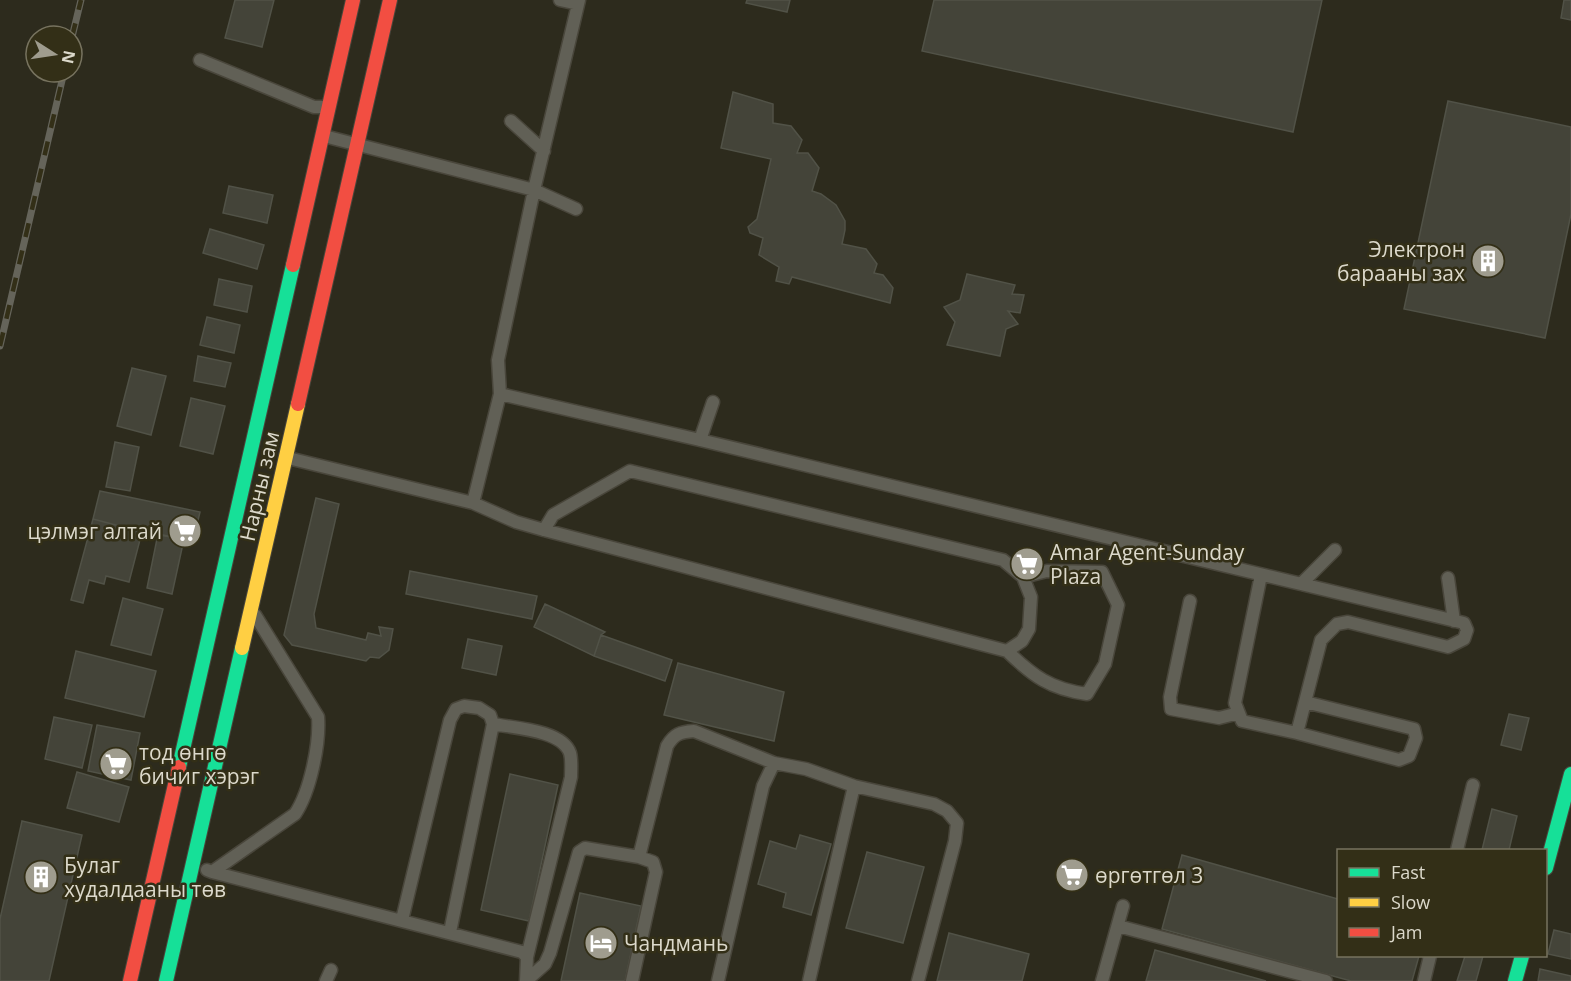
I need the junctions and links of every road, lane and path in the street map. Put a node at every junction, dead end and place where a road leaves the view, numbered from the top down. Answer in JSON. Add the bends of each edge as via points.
{"nodes":[{"id":1,"x":353,"y":0,"type":"edge"},
{"id":2,"x":390,"y":0,"type":"edge"},
{"id":3,"x":560,"y":0,"type":"edge"},
{"id":4,"x":579,"y":2,"type":"edge"},
{"id":5,"x":200,"y":60,"type":"dead end"},
{"id":6,"x":329,"y":107,"type":"junction"},
{"id":7,"x":511,"y":121,"type":"dead end"},
{"id":8,"x":322,"y":135,"type":"junction"},
{"id":9,"x":356,"y":143,"type":"junction"},
{"id":10,"x":544,"y":151,"type":"junction"},
{"id":11,"x":534,"y":190,"type":"junction"},
{"id":12,"x":576,"y":209,"type":"dead end"},
{"id":13,"x":500,"y":394,"type":"junction"},
{"id":14,"x":713,"y":402,"type":"dead end"},
{"id":15,"x":700,"y":440,"type":"junction"},
{"id":16,"x":282,"y":457,"type":"junction"},
{"id":17,"x":473,"y":502,"type":"junction"},
{"id":18,"x":544,"y":530,"type":"junction"},
{"id":19,"x":1335,"y":550,"type":"dead end"},
{"id":20,"x":1262,"y":574,"type":"junction"},
{"id":21,"x":1023,"y":577,"type":"junction"},
{"id":22,"x":1448,"y":578,"type":"dead end"},
{"id":23,"x":1301,"y":584,"type":"junction"},
{"id":24,"x":1190,"y":601,"type":"dead end"},
{"id":25,"x":252,"y":610,"type":"junction"},
{"id":26,"x":1454,"y":621,"type":"junction"},
{"id":27,"x":1007,"y":651,"type":"junction"},
{"id":28,"x":1305,"y":702,"type":"junction"},
{"id":29,"x":1239,"y":713,"type":"junction"},
{"id":30,"x":493,"y":724,"type":"junction"},
{"id":31,"x":1297,"y":733,"type":"junction"},
{"id":32,"x":774,"y":763,"type":"junction"},
{"id":33,"x":1571,"y":774,"type":"edge"},
{"id":34,"x":1473,"y":784,"type":"dead end"},
{"id":35,"x":854,"y":786,"type":"junction"},
{"id":36,"x":1568,"y":795,"type":"edge"},
{"id":37,"x":1457,"y":849,"type":"edge"},
{"id":38,"x":639,"y":857,"type":"junction"},
{"id":39,"x":1547,"y":862,"type":"edge"},
{"id":40,"x":191,"y":867,"type":"junction"},
{"id":41,"x":212,"y":872,"type":"junction"},
{"id":42,"x":1123,"y":906,"type":"dead end"},
{"id":43,"x":402,"y":920,"type":"junction"},
{"id":44,"x":1118,"y":926,"type":"junction"},
{"id":45,"x":450,"y":932,"type":"junction"},
{"id":46,"x":527,"y":957,"type":"junction"},
{"id":47,"x":1430,"y":957,"type":"edge"},
{"id":48,"x":1522,"y":957,"type":"edge"},
{"id":49,"x":130,"y":981,"type":"edge"},
{"id":50,"x":166,"y":981,"type":"edge"},
{"id":51,"x":526,"y":981,"type":"edge"},
{"id":52,"x":632,"y":981,"type":"edge"},
{"id":53,"x":718,"y":981,"type":"edge"},
{"id":54,"x":809,"y":981,"type":"edge"},
{"id":55,"x":918,"y":981,"type":"edge"},
{"id":56,"x":1102,"y":981,"type":"edge"},
{"id":57,"x":1326,"y":981,"type":"edge"},
{"id":58,"x":1424,"y":981,"type":"edge"},
{"id":59,"x":1515,"y":981,"type":"edge"}],
"edges":[{"from":1,"to":6,"type":"main road","name":"Нарны зам"},
{"from":2,"to":9,"type":"main road","name":"Нарны зам"},
{"from":3,"to":4,"type":"lane"},
{"from":4,"to":10,"type":"lane"},
{"from":5,"to":6,"type":"lane","via":[[314,107]]},
{"from":6,"to":8,"type":"main road","name":"Нарны зам"},
{"from":7,"to":10,"type":"lane"},
{"from":8,"to":9,"type":"lane"},
{"from":8,"to":49,"type":"main road","name":"Нарны зам","via":[[255,450]]},
{"from":9,"to":11,"type":"lane"},
{"from":9,"to":16,"type":"main road","name":"Нарны зам"},
{"from":10,"to":11,"type":"lane"},
{"from":11,"to":12,"type":"lane"},
{"from":11,"to":13,"type":"lane","via":[[498,360]]},
{"from":13,"to":15,"type":"lane"},
{"from":13,"to":17,"type":"lane"},
{"from":14,"to":15,"type":"lane"},
{"from":15,"to":20,"type":"lane"},
{"from":16,"to":17,"type":"lane"},
{"from":16,"to":25,"type":"main road","name":"Нарны зам"},
{"from":17,"to":18,"type":"lane"},
{"from":18,"to":21,"type":"lane","via":[[553,515],[630,471],[1003,560]]},
{"from":18,"to":27,"type":"lane"},
{"from":19,"to":23,"type":"lane"},
{"from":20,"to":23,"type":"lane"},
{"from":20,"to":29,"type":"lane","via":[[1235,703]]},
{"from":21,"to":27,"type":"lane","via":[[1031,597],[1029,629],[1022,641]]},
{"from":21,"to":27,"type":"lane","via":[[1047,571],[1102,572],[1118,605],[1104,664],[1087,694],[1047,683]]},
{"from":22,"to":26,"type":"lane"},
{"from":23,"to":26,"type":"lane"},
{"from":24,"to":29,"type":"lane","via":[[1170,697],[1171,709],[1219,718]]},
{"from":25,"to":40,"type":"main road","name":"Нарны зам"},
{"from":25,"to":41,"type":"lane","via":[[318,717],[319,734],[304,801],[295,814]]},
{"from":26,"to":28,"type":"lane","via":[[1464,623],[1467,630],[1464,639],[1448,647],[1348,622],[1337,624],[1321,639]]},
{"from":28,"to":31,"type":"lane"},
{"from":28,"to":31,"type":"lane","via":[[1414,729],[1416,738],[1409,756],[1399,760]]},
{"from":29,"to":31,"type":"lane","via":[[1242,722]]},
{"from":30,"to":43,"type":"lane","via":[[490,715],[479,708],[464,706],[456,709],[450,720]]},
{"from":30,"to":45,"type":"lane"},
{"from":30,"to":46,"type":"lane","via":[[549,734],[570,753],[571,777]]},
{"from":32,"to":35,"type":"lane","via":[[806,769]]},
{"from":32,"to":38,"type":"lane","via":[[694,731],[680,732],[667,746]]},
{"from":32,"to":53,"type":"lane","via":[[763,786]]},
{"from":33,"to":36,"type":"main road"},
{"from":34,"to":37,"type":"lane"},
{"from":35,"to":54,"type":"lane"},
{"from":35,"to":55,"type":"lane","via":[[934,804],[957,823]]},
{"from":36,"to":39,"type":"main road"},
{"from":38,"to":51,"type":"lane","via":[[585,848],[579,852],[550,953]]},
{"from":38,"to":52,"type":"lane","via":[[653,862],[656,873]]},
{"from":40,"to":41,"type":"lane"},
{"from":40,"to":50,"type":"main road","name":"Нарны зам"},
{"from":41,"to":43,"type":"lane"},
{"from":42,"to":44,"type":"lane"},
{"from":43,"to":45,"type":"lane"},
{"from":44,"to":56,"type":"lane"},
{"from":44,"to":57,"type":"lane"},
{"from":45,"to":46,"type":"lane","via":[[522,952]]},
{"from":46,"to":51,"type":"lane"},
{"from":47,"to":58,"type":"lane"},
{"from":48,"to":59,"type":"main road"}]}
